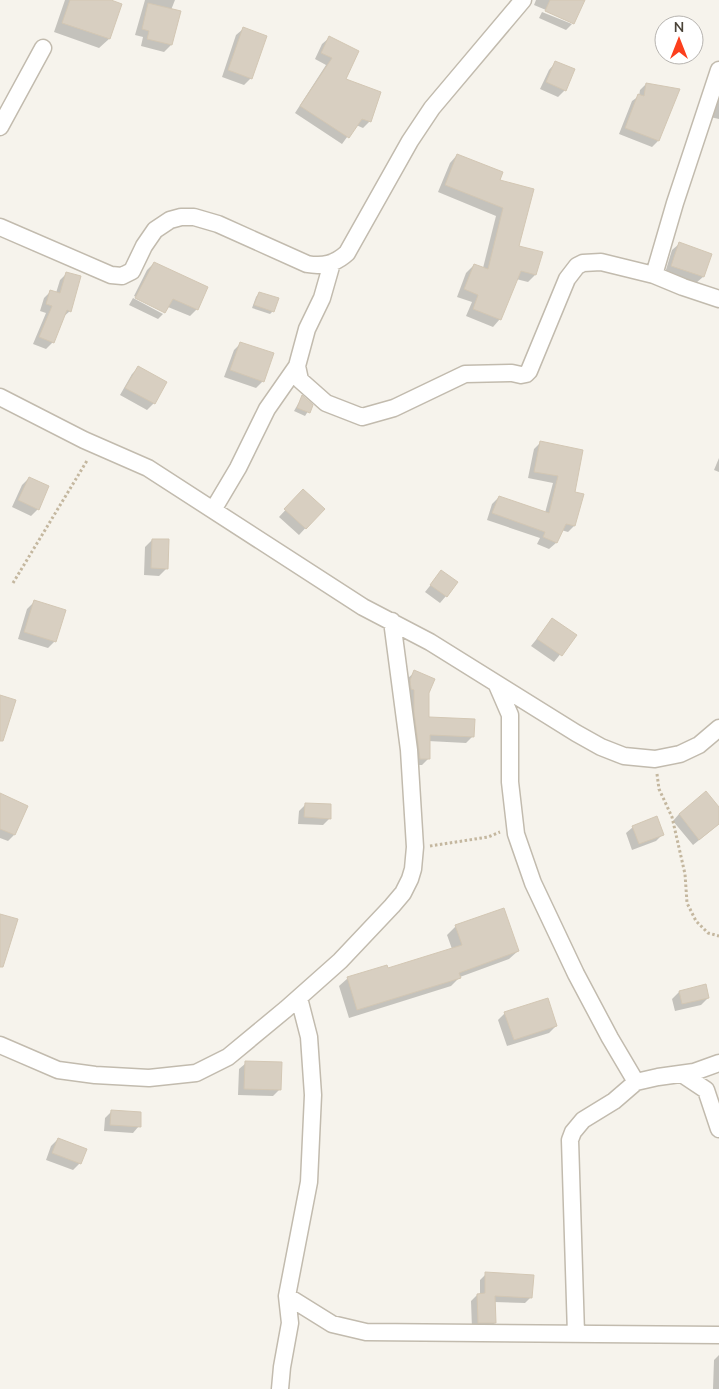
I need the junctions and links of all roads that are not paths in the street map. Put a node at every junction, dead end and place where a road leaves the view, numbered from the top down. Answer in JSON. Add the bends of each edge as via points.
{"nodes":[{"id":1,"x":523,"y":0,"type":"edge"},
{"id":2,"x":43,"y":48,"type":"dead end"},
{"id":3,"x":719,"y":70,"type":"edge"},
{"id":4,"x":0,"y":127,"type":"edge"},
{"id":5,"x":0,"y":227,"type":"edge"},
{"id":6,"x":332,"y":264,"type":"junction"},
{"id":7,"x":654,"y":275,"type":"junction"},
{"id":8,"x":719,"y":299,"type":"edge"},
{"id":9,"x":296,"y":366,"type":"junction"},
{"id":10,"x":0,"y":397,"type":"edge"},
{"id":11,"x":213,"y":510,"type":"junction"},
{"id":12,"x":392,"y":621,"type":"junction"},
{"id":13,"x":497,"y":685,"type":"junction"},
{"id":14,"x":719,"y":728,"type":"edge"},
{"id":15,"x":299,"y":998,"type":"junction"},
{"id":16,"x":0,"y":1046,"type":"edge"},
{"id":17,"x":719,"y":1064,"type":"edge"},
{"id":18,"x":682,"y":1074,"type":"junction"},
{"id":19,"x":636,"y":1082,"type":"junction"},
{"id":20,"x":719,"y":1129,"type":"edge"},
{"id":21,"x":287,"y":1296,"type":"junction"},
{"id":22,"x":576,"y":1334,"type":"junction"},
{"id":23,"x":719,"y":1335,"type":"edge"},
{"id":24,"x":280,"y":1389,"type":"edge"}],
"edges":[{"from":1,"to":6,"type":"street","via":[[432,108],[347,253]]},
{"from":2,"to":4,"type":"street"},
{"from":3,"to":7,"type":"street"},
{"from":5,"to":6,"type":"street","via":[[111,275],[122,276],[132,271],[154,230],[182,217],[218,224],[307,264]]},
{"from":6,"to":9,"type":"street"},
{"from":7,"to":8,"type":"street"},
{"from":7,"to":9,"type":"street","via":[[601,262],[583,263],[567,279],[526,374],[464,374],[394,408],[362,418],[326,403],[300,380]]},
{"from":9,"to":11,"type":"street","via":[[268,409]]},
{"from":10,"to":11,"type":"street","via":[[148,468]]},
{"from":11,"to":12,"type":"street","via":[[363,607]]},
{"from":12,"to":13,"type":"street"},
{"from":12,"to":15,"type":"street","via":[[409,750],[415,848],[413,869],[403,893],[392,906],[340,961]]},
{"from":13,"to":14,"type":"street","via":[[601,747],[624,756],[655,759],[680,754],[699,745]]},
{"from":13,"to":19,"type":"street","via":[[510,715],[510,782],[516,834],[537,892],[580,982]]},
{"from":15,"to":16,"type":"street","via":[[228,1057],[196,1073],[149,1078],[58,1070]]},
{"from":15,"to":21,"type":"street","via":[[309,1037],[313,1095],[309,1182]]},
{"from":17,"to":18,"type":"street"},
{"from":18,"to":19,"type":"street"},
{"from":18,"to":20,"type":"street","via":[[706,1090]]},
{"from":19,"to":22,"type":"street","via":[[614,1101],[583,1120],[570,1140]]},
{"from":21,"to":22,"type":"street","via":[[332,1324],[366,1332]]},
{"from":21,"to":24,"type":"street","via":[[290,1323]]},
{"from":22,"to":23,"type":"street"}]}
